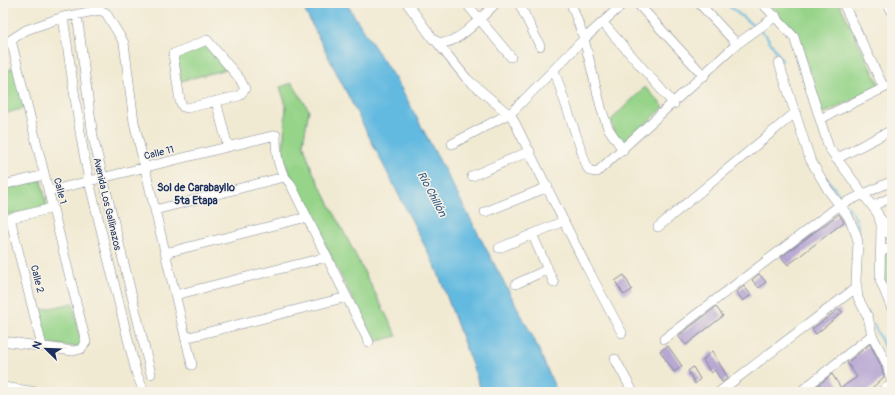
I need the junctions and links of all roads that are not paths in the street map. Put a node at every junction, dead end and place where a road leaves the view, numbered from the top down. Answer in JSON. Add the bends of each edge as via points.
{"nodes":[{"id":1,"x":407,"y":3,"type":"edge"},
{"id":2,"x":466,"y":3,"type":"edge"},
{"id":3,"x":496,"y":3,"type":"edge"},
{"id":4,"x":519,"y":3,"type":"edge"},
{"id":5,"x":571,"y":3,"type":"edge"},
{"id":6,"x":624,"y":3,"type":"edge"},
{"id":7,"x":636,"y":3,"type":"edge"},
{"id":8,"x":699,"y":3,"type":"edge"},
{"id":9,"x":762,"y":3,"type":"edge"},
{"id":10,"x":843,"y":3,"type":"edge"},
{"id":11,"x":888,"y":3,"type":"edge"},
{"id":12,"x":892,"y":12,"type":"edge"},
{"id":13,"x":77,"y":14,"type":"junction"},
{"id":14,"x":776,"y":16,"type":"junction"},
{"id":15,"x":63,"y":17,"type":"junction"},
{"id":16,"x":479,"y":19,"type":"junction"},
{"id":17,"x":603,"y":22,"type":"junction"},
{"id":18,"x":584,"y":38,"type":"junction"},
{"id":19,"x":11,"y":40,"type":"junction"},
{"id":20,"x":436,"y":41,"type":"junction"},
{"id":21,"x":737,"y":44,"type":"junction"},
{"id":22,"x":3,"y":45,"type":"edge"},
{"id":23,"x":540,"y":46,"type":"dead end"},
{"id":24,"x":511,"y":56,"type":"dead end"},
{"id":25,"x":779,"y":63,"type":"dead end"},
{"id":26,"x":554,"y":70,"type":"junction"},
{"id":27,"x":704,"y":76,"type":"junction"},
{"id":28,"x":888,"y":86,"type":"edge"},
{"id":29,"x":216,"y":102,"type":"junction"},
{"id":30,"x":674,"y":104,"type":"junction"},
{"id":31,"x":796,"y":112,"type":"junction"},
{"id":32,"x":509,"y":113,"type":"junction"},
{"id":33,"x":820,"y":119,"type":"junction"},
{"id":34,"x":892,"y":130,"type":"edge"},
{"id":35,"x":452,"y":144,"type":"dead end"},
{"id":36,"x":228,"y":147,"type":"junction"},
{"id":37,"x":623,"y":150,"type":"junction"},
{"id":38,"x":530,"y":151,"type":"junction"},
{"id":39,"x":836,"y":159,"type":"junction"},
{"id":40,"x":145,"y":168,"type":"junction"},
{"id":41,"x":44,"y":175,"type":"junction"},
{"id":42,"x":472,"y":176,"type":"dead end"},
{"id":43,"x":102,"y":178,"type":"junction"},
{"id":44,"x":284,"y":178,"type":"junction"},
{"id":45,"x":89,"y":181,"type":"junction"},
{"id":46,"x":892,"y":181,"type":"edge"},
{"id":47,"x":3,"y":185,"type":"edge"},
{"id":48,"x":548,"y":187,"type":"junction"},
{"id":49,"x":49,"y":191,"type":"junction"},
{"id":50,"x":863,"y":196,"type":"junction"},
{"id":51,"x":892,"y":197,"type":"edge"},
{"id":52,"x":840,"y":205,"type":"junction"},
{"id":53,"x":53,"y":208,"type":"junction"},
{"id":54,"x":155,"y":210,"type":"junction"},
{"id":55,"x":875,"y":210,"type":"junction"},
{"id":56,"x":485,"y":212,"type":"dead end"},
{"id":57,"x":307,"y":217,"type":"junction"},
{"id":58,"x":7,"y":219,"type":"edge"},
{"id":59,"x":564,"y":222,"type":"junction"},
{"id":60,"x":658,"y":226,"type":"dead end"},
{"id":61,"x":532,"y":234,"type":"junction"},
{"id":62,"x":892,"y":239,"type":"edge"},
{"id":63,"x":892,"y":246,"type":"edge"},
{"id":64,"x":500,"y":248,"type":"dead end"},
{"id":65,"x":881,"y":252,"type":"junction"},
{"id":66,"x":165,"y":253,"type":"junction"},
{"id":67,"x":327,"y":257,"type":"junction"},
{"id":68,"x":548,"y":269,"type":"junction"},
{"id":69,"x":554,"y":283,"type":"dead end"},
{"id":70,"x":516,"y":284,"type":"dead end"},
{"id":71,"x":856,"y":287,"type":"junction"},
{"id":72,"x":889,"y":292,"type":"edge"},
{"id":73,"x":175,"y":295,"type":"junction"},
{"id":74,"x":347,"y":297,"type":"junction"},
{"id":75,"x":892,"y":309,"type":"edge"},
{"id":76,"x":622,"y":333,"type":"dead end"},
{"id":77,"x":872,"y":335,"type":"junction"},
{"id":78,"x":185,"y":338,"type":"junction"},
{"id":79,"x":664,"y":339,"type":"dead end"},
{"id":80,"x":3,"y":341,"type":"edge"},
{"id":81,"x":369,"y":342,"type":"dead end"},
{"id":82,"x":42,"y":346,"type":"junction"},
{"id":83,"x":615,"y":359,"type":"dead end"},
{"id":84,"x":192,"y":365,"type":"dead end"},
{"id":85,"x":150,"y":374,"type":"dead end"},
{"id":86,"x":892,"y":384,"type":"edge"},
{"id":87,"x":3,"y":387,"type":"edge"},
{"id":88,"x":36,"y":392,"type":"edge"},
{"id":89,"x":144,"y":392,"type":"edge"},
{"id":90,"x":632,"y":392,"type":"edge"},
{"id":91,"x":719,"y":392,"type":"edge"},
{"id":92,"x":800,"y":392,"type":"edge"},
{"id":93,"x":881,"y":392,"type":"edge"}],
"edges":[{"from":1,"to":20,"type":"street"},
{"from":2,"to":16,"type":"street"},
{"from":3,"to":16,"type":"street"},
{"from":4,"to":23,"type":"street"},
{"from":5,"to":18,"type":"street"},
{"from":6,"to":17,"type":"street"},
{"from":7,"to":27,"type":"street"},
{"from":8,"to":21,"type":"street"},
{"from":9,"to":14,"type":"street"},
{"from":10,"to":28,"type":"street"},
{"from":11,"to":12,"type":"street"},
{"from":13,"to":15,"type":"street"},
{"from":13,"to":40,"type":"street","via":[[100,10],[106,13],[124,43],[134,122]]},
{"from":13,"to":43,"type":"street","via":[[89,115]]},
{"from":14,"to":21,"type":"street"},
{"from":14,"to":33,"type":"street","via":[[796,41]]},
{"from":15,"to":19,"type":"street","via":[[26,30]]},
{"from":15,"to":45,"type":"street","name":"Avenida Los Gallinazos"},
{"from":16,"to":20,"type":"street","via":[[454,41],[445,44]]},
{"from":16,"to":24,"type":"street"},
{"from":17,"to":18,"type":"street"},
{"from":17,"to":30,"type":"street"},
{"from":18,"to":26,"type":"street"},
{"from":18,"to":37,"type":"street","via":[[602,111],[608,128]]},
{"from":19,"to":22,"type":"street"},
{"from":19,"to":41,"type":"street","name":"Calle 1"},
{"from":20,"to":32,"type":"street","via":[[467,79]]},
{"from":21,"to":27,"type":"street"},
{"from":25,"to":31,"type":"street"},
{"from":26,"to":32,"type":"street"},
{"from":26,"to":37,"type":"street","via":[[590,171],[597,172]]},
{"from":27,"to":30,"type":"street"},
{"from":28,"to":33,"type":"street"},
{"from":29,"to":29,"type":"street","via":[[239,96],[244,92],[244,86],[208,40],[174,53],[183,107],[190,108]]},
{"from":29,"to":36,"type":"street"},
{"from":30,"to":37,"type":"street"},
{"from":31,"to":52,"type":"street","via":[[810,159]]},
{"from":31,"to":60,"type":"street"},
{"from":32,"to":35,"type":"street"},
{"from":32,"to":38,"type":"street"},
{"from":33,"to":39,"type":"street","via":[[827,144]]},
{"from":34,"to":39,"type":"street"},
{"from":36,"to":40,"type":"street","name":"Calle 11"},
{"from":36,"to":44,"type":"street","name":"Calle 11","via":[[276,136],[279,164]]},
{"from":38,"to":42,"type":"street"},
{"from":38,"to":48,"type":"street"},
{"from":39,"to":50,"type":"street"},
{"from":40,"to":43,"type":"street","name":"Calle 11"},
{"from":40,"to":54,"type":"street"},
{"from":41,"to":47,"type":"street"},
{"from":41,"to":49,"type":"street","name":"Calle 1"},
{"from":43,"to":45,"type":"street","name":"Calle 11"},
{"from":43,"to":85,"type":"street","via":[[128,274]]},
{"from":44,"to":54,"type":"street"},
{"from":44,"to":57,"type":"street","via":[[290,183]]},
{"from":45,"to":49,"type":"street","name":"Calle 11"},
{"from":45,"to":89,"type":"street","name":"Avenida Los Gallinazos","via":[[136,372]]},
{"from":46,"to":50,"type":"street"},
{"from":48,"to":56,"type":"street"},
{"from":48,"to":59,"type":"street"},
{"from":49,"to":53,"type":"street","name":"Calle 1"},
{"from":50,"to":52,"type":"street"},
{"from":50,"to":55,"type":"street"},
{"from":51,"to":55,"type":"street"},
{"from":52,"to":71,"type":"street","via":[[856,234]]},
{"from":52,"to":79,"type":"street"},
{"from":53,"to":58,"type":"street"},
{"from":53,"to":82,"type":"street","name":"Calle 1","via":[[86,342],[84,347],[73,351]]},
{"from":54,"to":66,"type":"street"},
{"from":55,"to":62,"type":"street"},
{"from":55,"to":65,"type":"street","via":[[881,225]]},
{"from":57,"to":66,"type":"street"},
{"from":57,"to":67,"type":"street"},
{"from":58,"to":82,"type":"street","name":"Calle 2"},
{"from":59,"to":61,"type":"street"},
{"from":59,"to":76,"type":"street"},
{"from":61,"to":64,"type":"street"},
{"from":61,"to":68,"type":"street"},
{"from":63,"to":65,"type":"street"},
{"from":65,"to":72,"type":"street","via":[[880,280]]},
{"from":66,"to":73,"type":"street"},
{"from":67,"to":73,"type":"street"},
{"from":67,"to":74,"type":"street"},
{"from":68,"to":69,"type":"street"},
{"from":68,"to":70,"type":"street"},
{"from":71,"to":77,"type":"street"},
{"from":71,"to":91,"type":"street"},
{"from":72,"to":75,"type":"street"},
{"from":73,"to":78,"type":"street"},
{"from":74,"to":78,"type":"street"},
{"from":74,"to":81,"type":"street"},
{"from":77,"to":86,"type":"street","via":[[887,364]]},
{"from":77,"to":92,"type":"street"},
{"from":78,"to":84,"type":"street"},
{"from":80,"to":82,"type":"street"},
{"from":83,"to":90,"type":"street"},
{"from":86,"to":93,"type":"street"},
{"from":87,"to":88,"type":"street"}]}
